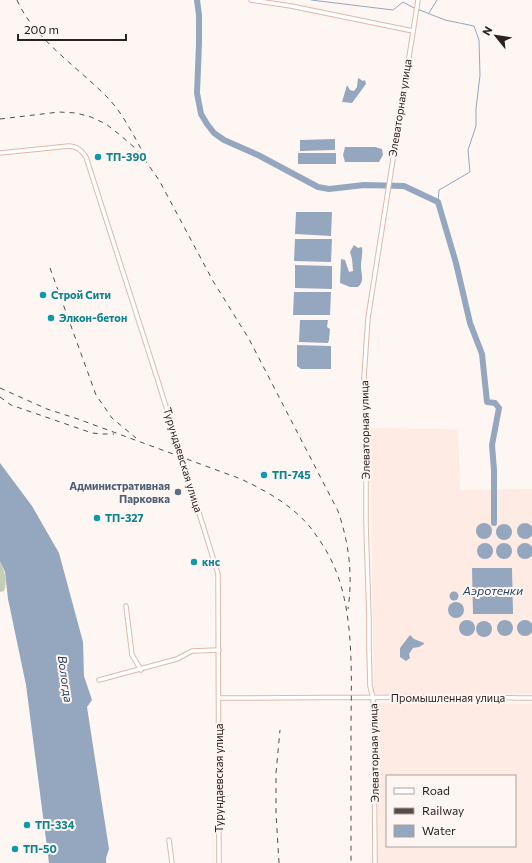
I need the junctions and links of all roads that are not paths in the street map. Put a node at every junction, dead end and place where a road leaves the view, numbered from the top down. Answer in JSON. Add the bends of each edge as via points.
{"nodes":[{"id":1,"x":251,"y":0,"type":"edge"},
{"id":2,"x":417,"y":1,"type":"edge"},
{"id":3,"x":413,"y":30,"type":"junction"},
{"id":4,"x":0,"y":153,"type":"edge"},
{"id":5,"x":126,"y":606,"type":"dead end"},
{"id":6,"x":218,"y":650,"type":"junction"},
{"id":7,"x":141,"y":670,"type":"junction"},
{"id":8,"x":99,"y":680,"type":"dead end"},
{"id":9,"x":219,"y":698,"type":"junction"},
{"id":10,"x":373,"y":698,"type":"junction"},
{"id":11,"x":532,"y":698,"type":"edge"},
{"id":12,"x":169,"y":840,"type":"dead end"},
{"id":13,"x":172,"y":863,"type":"edge"},
{"id":14,"x":219,"y":863,"type":"edge"},
{"id":15,"x":375,"y":863,"type":"edge"}],
"edges":[{"from":1,"to":3,"type":"street"},
{"from":2,"to":3,"type":"street","name":"Элеваторная улица"},
{"from":3,"to":10,"type":"street","name":"Элеваторная улица","via":[[368,318],[364,377],[368,649]]},
{"from":4,"to":6,"type":"street","name":"Турундаевская улица","via":[[76,147],[86,157],[218,574]]},
{"from":5,"to":7,"type":"street","via":[[132,655]]},
{"from":6,"to":7,"type":"street","via":[[192,651],[177,660]]},
{"from":6,"to":9,"type":"street","name":"Турундаевская улица"},
{"from":7,"to":8,"type":"street"},
{"from":9,"to":10,"type":"street","name":"Промышленная улица"},
{"from":9,"to":14,"type":"street","name":"Турундаевская улица"},
{"from":10,"to":11,"type":"street","name":"Промышленная улица"},
{"from":10,"to":15,"type":"street","name":"Элеваторная улица"},
{"from":12,"to":13,"type":"street"}]}
